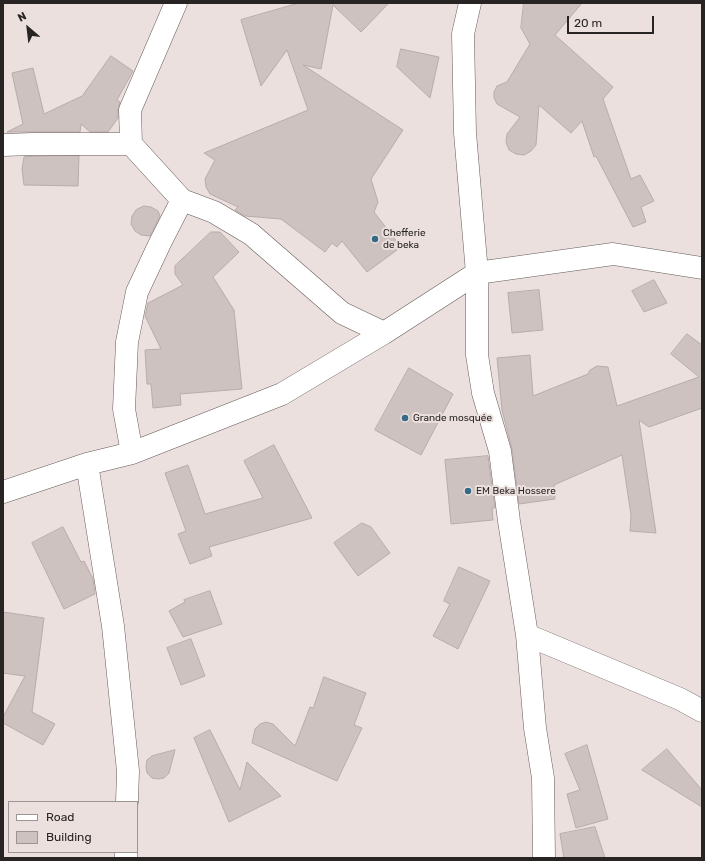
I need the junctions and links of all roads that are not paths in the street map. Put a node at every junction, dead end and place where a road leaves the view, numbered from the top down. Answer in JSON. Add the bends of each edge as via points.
{"nodes":[{"id":1,"x":176,"y":3,"type":"edge"},
{"id":2,"x":470,"y":3,"type":"edge"},
{"id":3,"x":131,"y":144,"type":"junction"},
{"id":4,"x":3,"y":145,"type":"edge"},
{"id":5,"x":182,"y":200,"type":"junction"},
{"id":6,"x":702,"y":268,"type":"edge"},
{"id":7,"x":477,"y":273,"type":"junction"},
{"id":8,"x":384,"y":333,"type":"junction"},
{"id":9,"x":132,"y":453,"type":"junction"},
{"id":10,"x":87,"y":464,"type":"junction"},
{"id":11,"x":3,"y":492,"type":"edge"},
{"id":12,"x":527,"y":635,"type":"junction"},
{"id":13,"x":702,"y":711,"type":"edge"},
{"id":14,"x":127,"y":801,"type":"edge"},
{"id":15,"x":544,"y":858,"type":"edge"}],
"edges":[{"from":1,"to":3,"type":"street","via":[[130,110]]},
{"from":2,"to":7,"type":"street","via":[[463,34],[465,133]]},
{"from":3,"to":4,"type":"street"},
{"from":3,"to":5,"type":"street"},
{"from":5,"to":8,"type":"street","via":[[214,212],[251,234],[342,313]]},
{"from":5,"to":9,"type":"street","via":[[137,292],[127,342],[124,409]]},
{"from":6,"to":7,"type":"street","via":[[614,254]]},
{"from":7,"to":8,"type":"street"},
{"from":7,"to":12,"type":"street","via":[[478,355],[482,393],[500,451]]},
{"from":8,"to":9,"type":"street","via":[[282,394]]},
{"from":9,"to":10,"type":"street"},
{"from":10,"to":11,"type":"street"},
{"from":10,"to":14,"type":"street","via":[[113,626],[128,771]]},
{"from":12,"to":13,"type":"street","via":[[680,699]]},
{"from":12,"to":15,"type":"street","via":[[535,728],[543,778]]}]}
